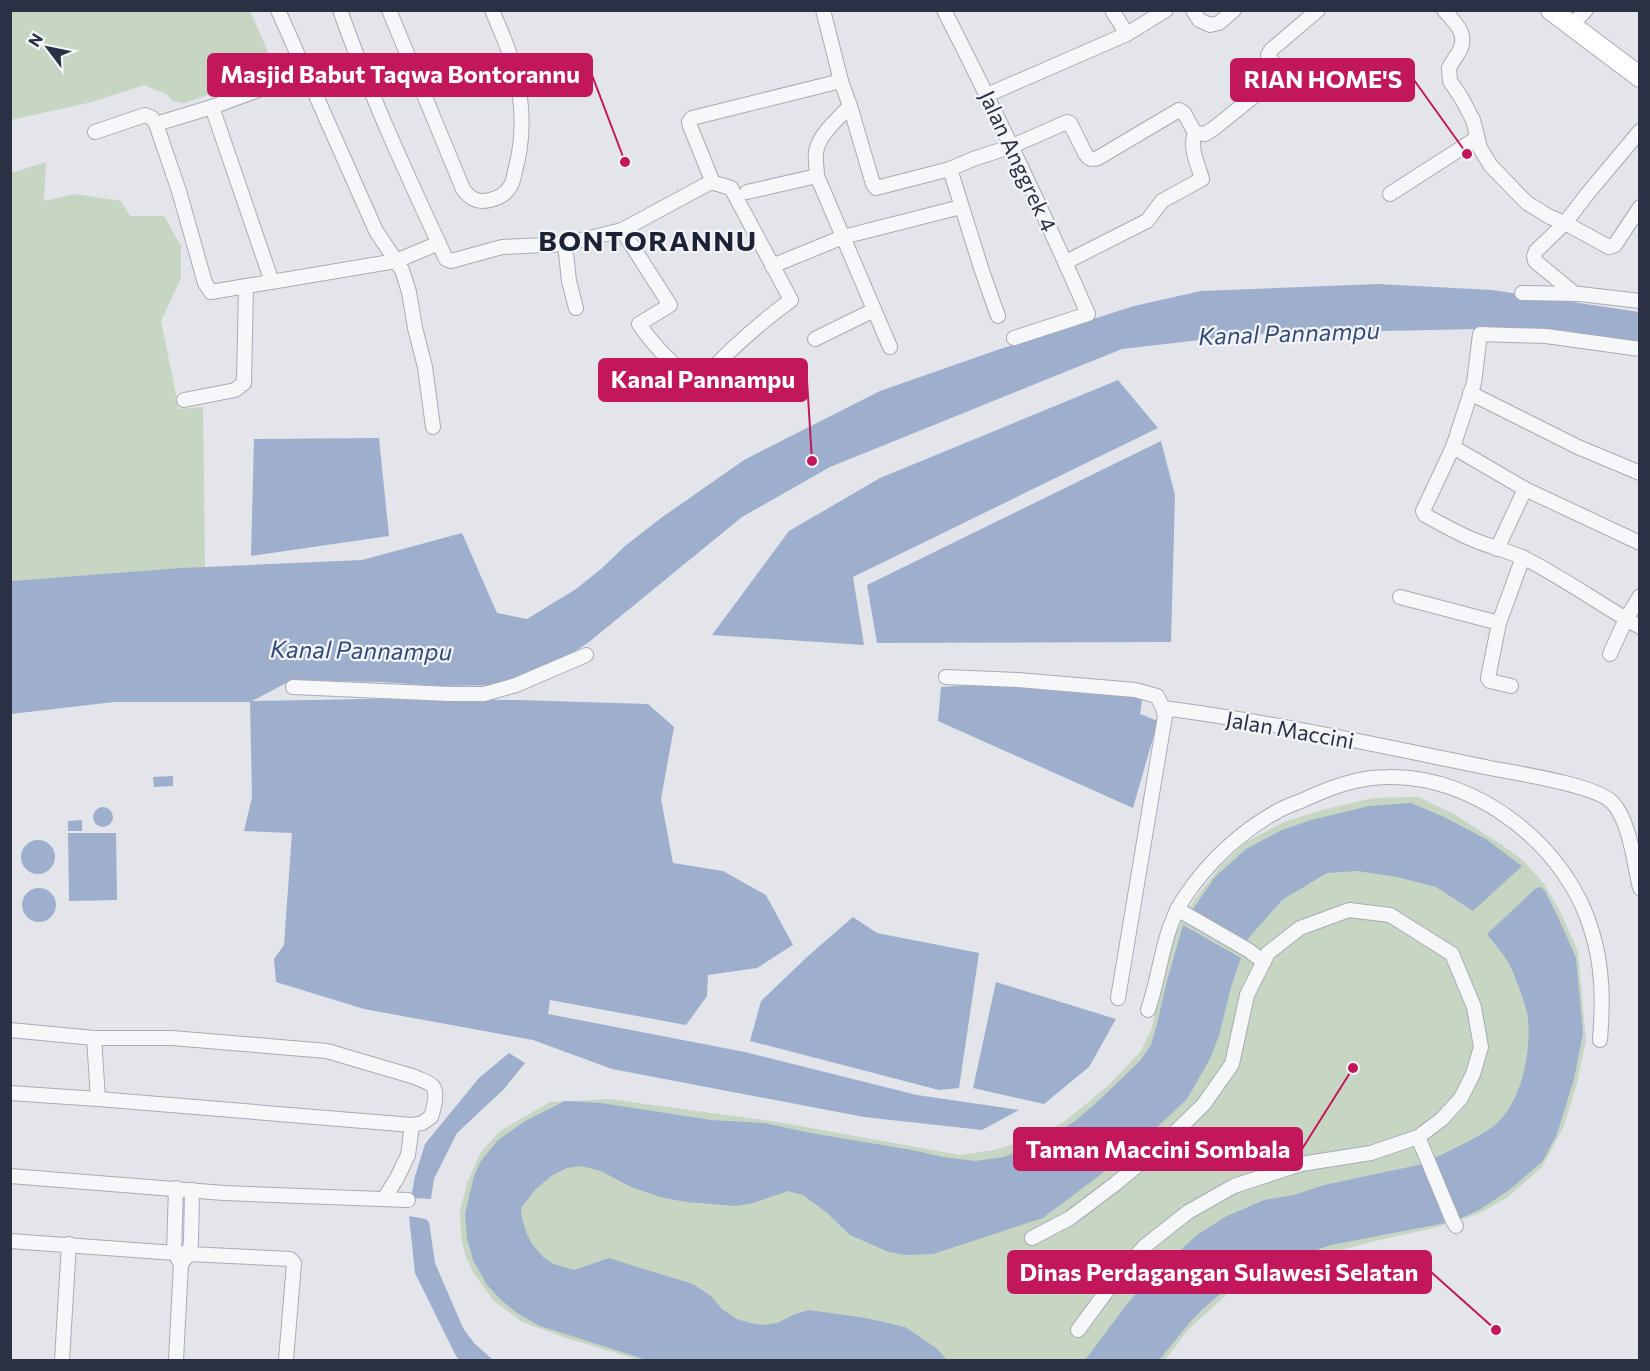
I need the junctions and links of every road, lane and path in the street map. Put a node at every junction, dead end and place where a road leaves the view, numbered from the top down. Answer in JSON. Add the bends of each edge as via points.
{"nodes":[{"id":1,"x":278,"y":10,"type":"edge"},
{"id":2,"x":340,"y":10,"type":"edge"},
{"id":3,"x":389,"y":10,"type":"edge"},
{"id":4,"x":492,"y":10,"type":"edge"},
{"id":5,"x":823,"y":10,"type":"edge"},
{"id":6,"x":945,"y":10,"type":"edge"},
{"id":7,"x":1114,"y":10,"type":"edge"},
{"id":8,"x":1166,"y":10,"type":"edge"},
{"id":9,"x":1193,"y":10,"type":"edge"},
{"id":10,"x":1234,"y":10,"type":"edge"},
{"id":11,"x":1318,"y":10,"type":"edge"},
{"id":12,"x":1444,"y":10,"type":"edge"},
{"id":13,"x":1551,"y":10,"type":"edge"},
{"id":14,"x":1586,"y":10,"type":"edge"},
{"id":15,"x":1572,"y":26,"type":"junction"},
{"id":16,"x":1128,"y":34,"type":"junction"},
{"id":17,"x":305,"y":73,"type":"junction"},
{"id":18,"x":1640,"y":77,"type":"edge"},
{"id":19,"x":841,"y":81,"type":"junction"},
{"id":20,"x":987,"y":95,"type":"junction"},
{"id":21,"x":850,"y":106,"type":"junction"},
{"id":22,"x":212,"y":107,"type":"junction"},
{"id":23,"x":156,"y":124,"type":"junction"},
{"id":24,"x":95,"y":132,"type":"dead end"},
{"id":25,"x":1195,"y":134,"type":"junction"},
{"id":26,"x":1477,"y":138,"type":"junction"},
{"id":27,"x":1638,"y":138,"type":"edge"},
{"id":28,"x":1011,"y":147,"type":"junction"},
{"id":29,"x":950,"y":169,"type":"junction"},
{"id":30,"x":817,"y":176,"type":"junction"},
{"id":31,"x":711,"y":182,"type":"junction"},
{"id":32,"x":747,"y":192,"type":"dead end"},
{"id":33,"x":1389,"y":194,"type":"dead end"},
{"id":34,"x":961,"y":207,"type":"junction"},
{"id":35,"x":1640,"y":207,"type":"edge"},
{"id":36,"x":1565,"y":223,"type":"junction"},
{"id":37,"x":622,"y":230,"type":"junction"},
{"id":38,"x":843,"y":237,"type":"junction"},
{"id":39,"x":439,"y":243,"type":"junction"},
{"id":40,"x":564,"y":244,"type":"junction"},
{"id":41,"x":396,"y":261,"type":"junction"},
{"id":42,"x":1066,"y":262,"type":"junction"},
{"id":43,"x":772,"y":266,"type":"junction"},
{"id":44,"x":272,"y":282,"type":"junction"},
{"id":45,"x":246,"y":286,"type":"junction"},
{"id":46,"x":1522,"y":293,"type":"dead end"},
{"id":47,"x":1575,"y":294,"type":"junction"},
{"id":48,"x":1640,"y":301,"type":"edge"},
{"id":49,"x":576,"y":308,"type":"dead end"},
{"id":50,"x":874,"y":310,"type":"junction"},
{"id":51,"x":998,"y":316,"type":"dead end"},
{"id":52,"x":1014,"y":338,"type":"dead end"},
{"id":53,"x":815,"y":339,"type":"dead end"},
{"id":54,"x":890,"y":347,"type":"dead end"},
{"id":55,"x":1640,"y":349,"type":"edge"},
{"id":56,"x":1470,"y":393,"type":"junction"},
{"id":57,"x":184,"y":400,"type":"dead end"},
{"id":58,"x":433,"y":427,"type":"dead end"},
{"id":59,"x":1453,"y":447,"type":"junction"},
{"id":60,"x":1640,"y":473,"type":"edge"},
{"id":61,"x":1525,"y":489,"type":"junction"},
{"id":62,"x":1640,"y":543,"type":"edge"},
{"id":63,"x":1497,"y":549,"type":"junction"},
{"id":64,"x":1522,"y":557,"type":"junction"},
{"id":65,"x":1640,"y":596,"type":"edge"},
{"id":66,"x":1400,"y":597,"type":"dead end"},
{"id":67,"x":1626,"y":619,"type":"junction"},
{"id":68,"x":1499,"y":623,"type":"junction"},
{"id":69,"x":1640,"y":627,"type":"edge"},
{"id":70,"x":1610,"y":654,"type":"dead end"},
{"id":71,"x":586,"y":655,"type":"dead end"},
{"id":72,"x":946,"y":677,"type":"dead end"},
{"id":73,"x":1511,"y":686,"type":"dead end"},
{"id":74,"x":293,"y":687,"type":"dead end"},
{"id":75,"x":1164,"y":708,"type":"junction"},
{"id":76,"x":1640,"y":888,"type":"edge"},
{"id":77,"x":1181,"y":911,"type":"junction"},
{"id":78,"x":1264,"y":962,"type":"junction"},
{"id":79,"x":1118,"y":998,"type":"dead end"},
{"id":80,"x":1148,"y":1010,"type":"dead end"},
{"id":81,"x":10,"y":1030,"type":"edge"},
{"id":82,"x":94,"y":1038,"type":"junction"},
{"id":83,"x":1600,"y":1040,"type":"dead end"},
{"id":84,"x":10,"y":1093,"type":"edge"},
{"id":85,"x":98,"y":1099,"type":"junction"},
{"id":86,"x":412,"y":1125,"type":"junction"},
{"id":87,"x":1421,"y":1143,"type":"junction"},
{"id":88,"x":10,"y":1176,"type":"edge"},
{"id":89,"x":177,"y":1188,"type":"junction"},
{"id":90,"x":192,"y":1190,"type":"junction"},
{"id":91,"x":384,"y":1199,"type":"junction"},
{"id":92,"x":408,"y":1200,"type":"dead end"},
{"id":93,"x":1455,"y":1224,"type":"dead end"},
{"id":94,"x":1032,"y":1238,"type":"dead end"},
{"id":95,"x":10,"y":1241,"type":"edge"},
{"id":96,"x":69,"y":1245,"type":"junction"},
{"id":97,"x":182,"y":1257,"type":"junction"},
{"id":98,"x":1078,"y":1330,"type":"dead end"},
{"id":99,"x":62,"y":1360,"type":"edge"},
{"id":100,"x":176,"y":1360,"type":"edge"},
{"id":101,"x":286,"y":1360,"type":"edge"}],
"edges":[{"from":1,"to":17,"type":"street"},
{"from":2,"to":39,"type":"street","via":[[356,57]]},
{"from":3,"to":4,"type":"street","via":[[464,189],[476,201],[486,201],[501,197],[509,189],[522,132],[514,70]]},
{"from":5,"to":19,"type":"street"},
{"from":6,"to":20,"type":"street","name":"Jalan Anggrek 4"},
{"from":7,"to":16,"type":"street"},
{"from":8,"to":16,"type":"street"},
{"from":9,"to":10,"type":"street","via":[[1199,20],[1210,25],[1219,23]]},
{"from":11,"to":25,"type":"street","via":[[1271,50],[1268,55],[1278,70],[1273,81],[1213,129]]},
{"from":12,"to":26,"type":"street","via":[[1463,36],[1460,51],[1449,68],[1450,81],[1473,120]]},
{"from":13,"to":15,"type":"street"},
{"from":14,"to":15,"type":"street"},
{"from":15,"to":18,"type":"street"},
{"from":16,"to":20,"type":"street"},
{"from":17,"to":22,"type":"street"},
{"from":17,"to":41,"type":"street","via":[[376,231]]},
{"from":19,"to":21,"type":"street"},
{"from":19,"to":31,"type":"street","via":[[692,118],[689,122]]},
{"from":20,"to":28,"type":"street","name":"Jalan Anggrek 4"},
{"from":21,"to":29,"type":"street","via":[[876,188]]},
{"from":21,"to":30,"type":"street","via":[[821,139],[815,154]]},
{"from":22,"to":23,"type":"street"},
{"from":22,"to":44,"type":"street"},
{"from":23,"to":24,"type":"street","via":[[146,115]]},
{"from":23,"to":45,"type":"street","via":[[207,288],[214,292]]},
{"from":25,"to":28,"type":"street","via":[[1179,110],[1098,159],[1088,158],[1067,122]]},
{"from":25,"to":42,"type":"street","via":[[1194,151],[1202,179],[1162,201],[1147,221]]},
{"from":26,"to":33,"type":"street"},
{"from":26,"to":36,"type":"street","via":[[1491,166],[1527,203]]},
{"from":27,"to":36,"type":"street"},
{"from":28,"to":29,"type":"street"},
{"from":28,"to":42,"type":"street","name":"Jalan Anggrek 4"},
{"from":29,"to":34,"type":"street"},
{"from":30,"to":32,"type":"street"},
{"from":30,"to":38,"type":"street"},
{"from":31,"to":37,"type":"street"},
{"from":31,"to":43,"type":"street","via":[[732,188]]},
{"from":34,"to":38,"type":"street"},
{"from":34,"to":51,"type":"street"},
{"from":35,"to":36,"type":"street","via":[[1612,247]]},
{"from":36,"to":47,"type":"street","via":[[1536,251],[1535,259]]},
{"from":37,"to":40,"type":"street"},
{"from":37,"to":43,"type":"street","via":[[670,305],[639,324],[660,352],[699,383],[748,333],[791,300]]},
{"from":38,"to":43,"type":"street"},
{"from":38,"to":50,"type":"street"},
{"from":39,"to":40,"type":"street","via":[[446,259],[451,261],[502,247]]},
{"from":39,"to":41,"type":"street"},
{"from":40,"to":49,"type":"street"},
{"from":41,"to":44,"type":"street"},
{"from":41,"to":58,"type":"street","via":[[409,292]]},
{"from":42,"to":52,"type":"street","name":"Jalan Anggrek 4","via":[[1088,314]]},
{"from":44,"to":45,"type":"street"},
{"from":45,"to":57,"type":"street","via":[[244,383],[236,390]]},
{"from":46,"to":47,"type":"street"},
{"from":47,"to":48,"type":"street"},
{"from":50,"to":53,"type":"street"},
{"from":50,"to":54,"type":"street"},
{"from":55,"to":56,"type":"street","via":[[1546,336],[1480,334]]},
{"from":56,"to":59,"type":"street"},
{"from":56,"to":60,"type":"street","via":[[1586,451]]},
{"from":59,"to":61,"type":"street"},
{"from":59,"to":63,"type":"street","via":[[1423,511],[1453,530]]},
{"from":61,"to":62,"type":"street"},
{"from":61,"to":63,"type":"street"},
{"from":63,"to":64,"type":"street"},
{"from":64,"to":67,"type":"street"},
{"from":64,"to":68,"type":"street"},
{"from":65,"to":67,"type":"street"},
{"from":66,"to":68,"type":"street"},
{"from":67,"to":69,"type":"street"},
{"from":67,"to":70,"type":"street"},
{"from":68,"to":73,"type":"street","via":[[1488,678]]},
{"from":71,"to":74,"type":"street","via":[[516,685],[484,694]]},
{"from":72,"to":75,"type":"street","via":[[1135,690],[1157,696]]},
{"from":75,"to":76,"type":"street","name":"Jalan Maccini","via":[[1449,760],[1600,794],[1612,802],[1622,818]]},
{"from":75,"to":79,"type":"street"},
{"from":77,"to":78,"type":"street"},
{"from":77,"to":80,"type":"street","via":[[1165,941]]},
{"from":77,"to":83,"type":"street","via":[[1195,883],[1226,850],[1257,824],[1286,807],[1357,780],[1405,777],[1442,784],[1474,797],[1512,821],[1547,852],[1567,878],[1586,913],[1596,946],[1601,983]]},
{"from":78,"to":87,"type":"street","via":[[1268,953],[1300,928],[1349,910],[1390,915],[1452,954],[1474,1007],[1481,1047],[1461,1098]]},
{"from":78,"to":94,"type":"street","via":[[1247,995],[1232,1064],[1204,1104],[1115,1184],[1070,1218]]},
{"from":81,"to":82,"type":"street"},
{"from":82,"to":85,"type":"street"},
{"from":82,"to":86,"type":"street","via":[[172,1038],[344,1055],[415,1077],[434,1087],[431,1117]]},
{"from":84,"to":85,"type":"street"},
{"from":85,"to":86,"type":"street"},
{"from":86,"to":91,"type":"street","via":[[408,1155]]},
{"from":87,"to":93,"type":"street"},
{"from":87,"to":98,"type":"street","via":[[1301,1164],[1234,1186],[1188,1212],[1145,1246]]},
{"from":88,"to":89,"type":"street"},
{"from":89,"to":90,"type":"street"},
{"from":89,"to":97,"type":"street"},
{"from":90,"to":91,"type":"street"},
{"from":90,"to":97,"type":"street","via":[[191,1242]]},
{"from":91,"to":92,"type":"street"},
{"from":95,"to":96,"type":"street"},
{"from":96,"to":97,"type":"street"},
{"from":96,"to":99,"type":"street"},
{"from":97,"to":100,"type":"street"},
{"from":97,"to":101,"type":"street","via":[[290,1259],[294,1263]]}]}
